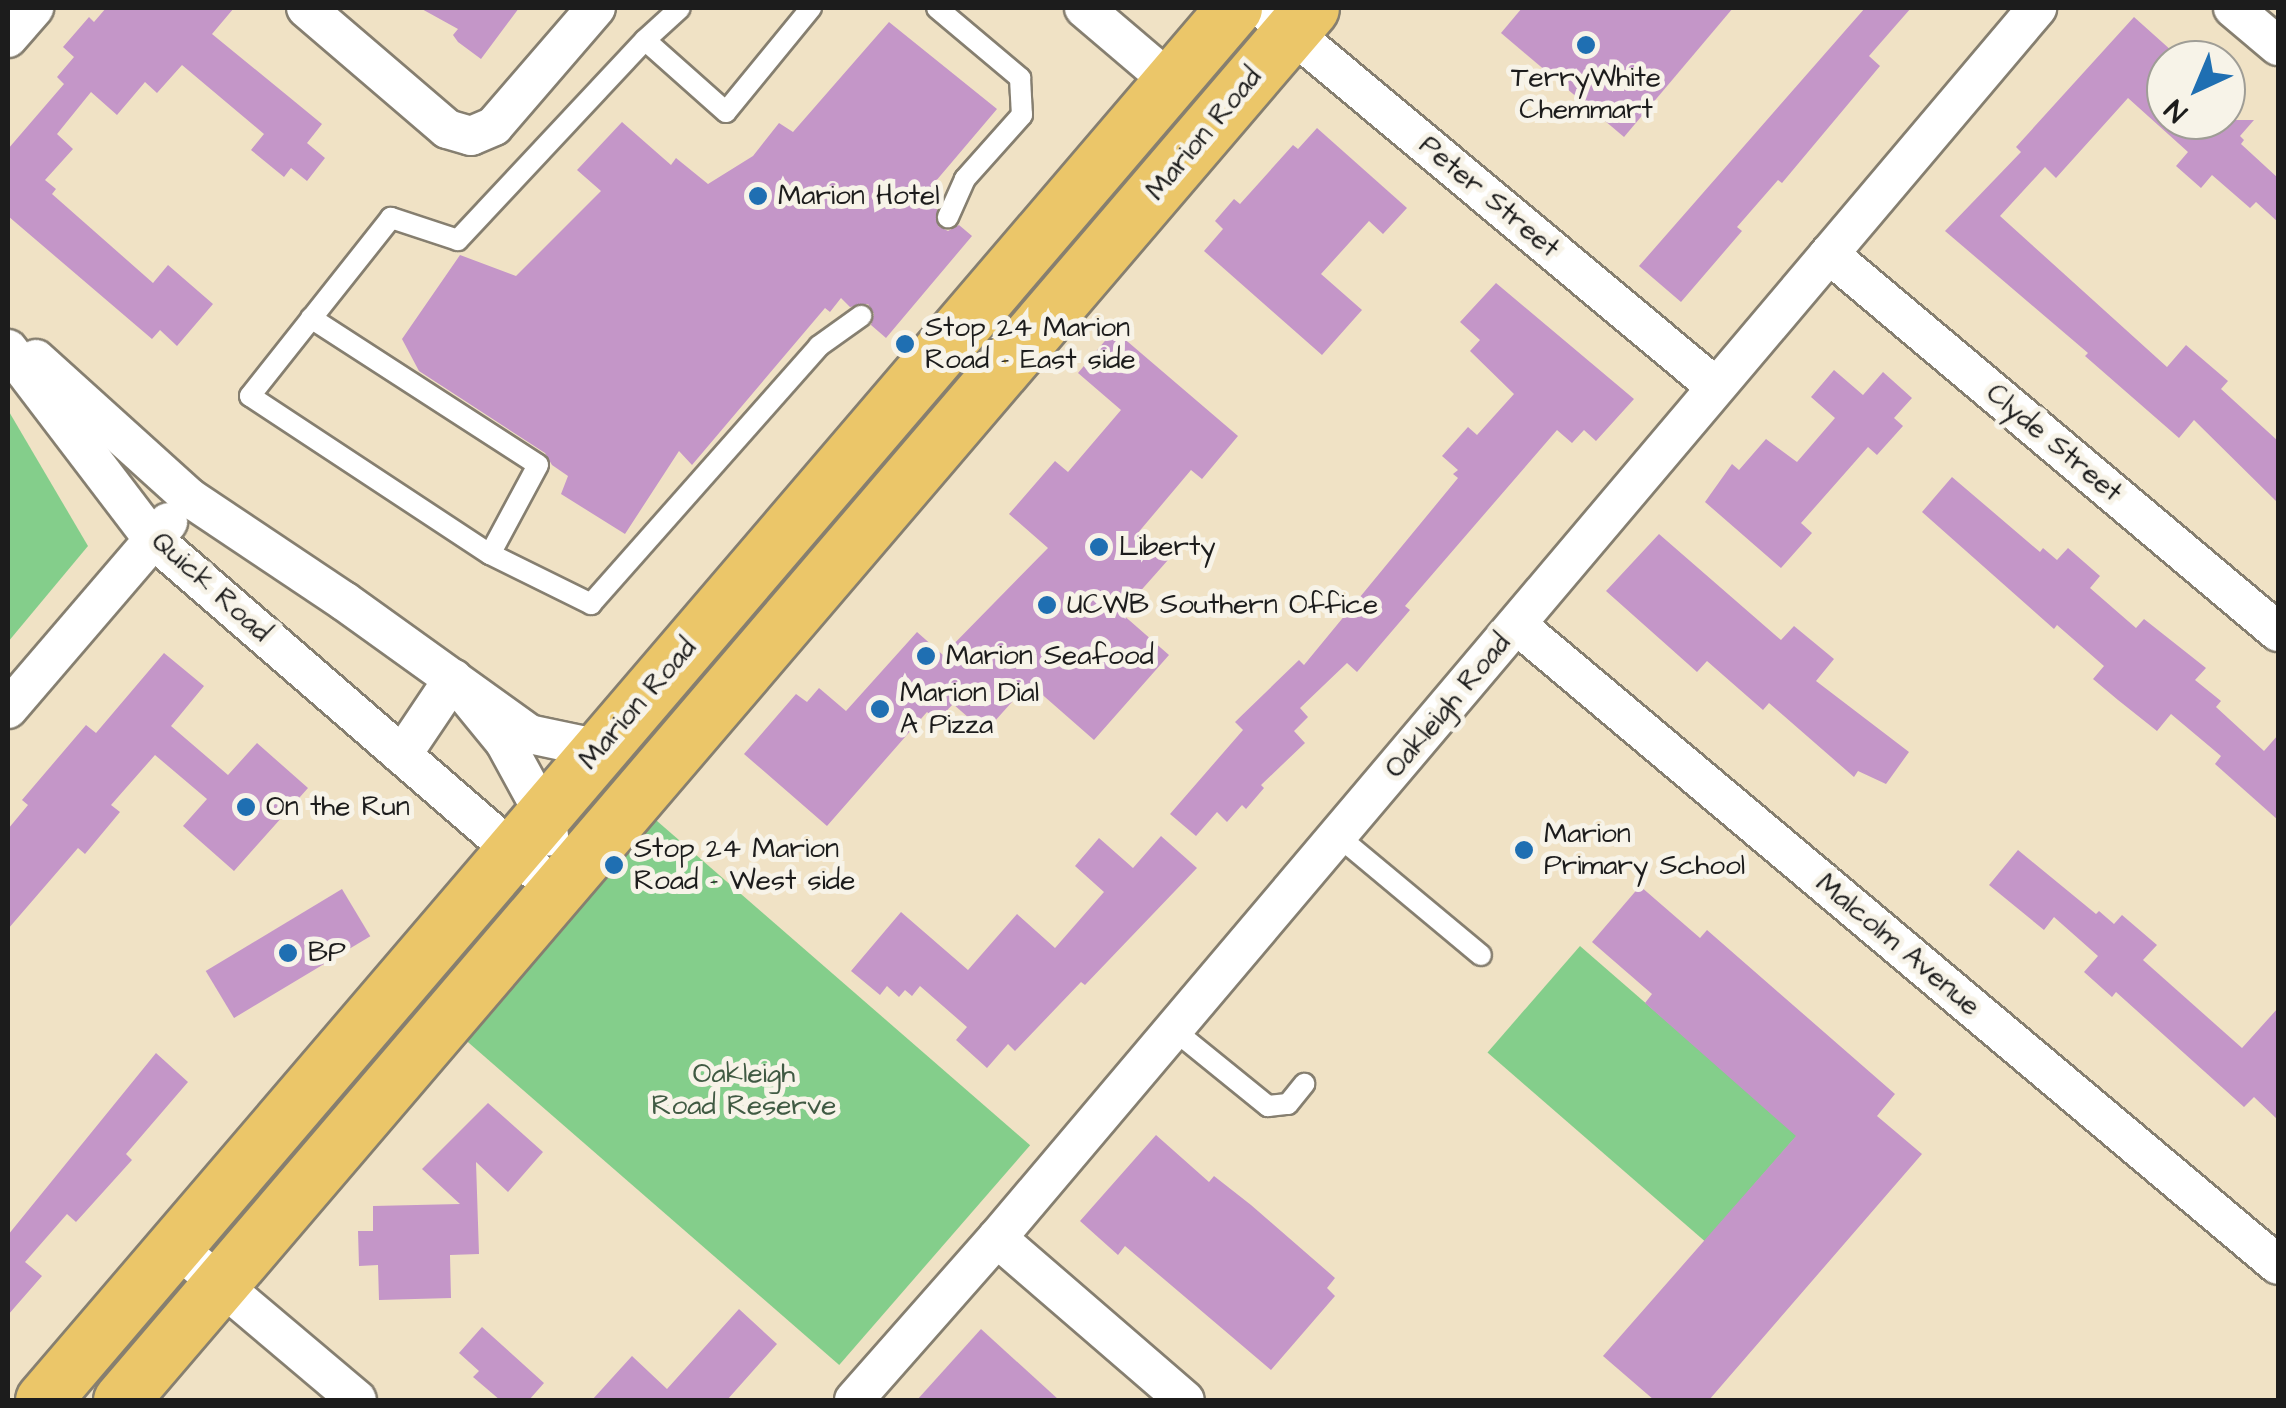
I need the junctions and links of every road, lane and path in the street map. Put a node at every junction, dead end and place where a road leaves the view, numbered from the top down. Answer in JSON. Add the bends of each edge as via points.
{"nodes":[{"id":1,"x":34,"y":8,"type":"edge"},
{"id":2,"x":306,"y":8,"type":"edge"},
{"id":3,"x":596,"y":8,"type":"edge"},
{"id":4,"x":680,"y":8,"type":"edge"},
{"id":5,"x":811,"y":8,"type":"edge"},
{"id":6,"x":937,"y":8,"type":"edge"},
{"id":7,"x":1084,"y":8,"type":"edge"},
{"id":8,"x":1234,"y":8,"type":"edge"},
{"id":9,"x":2037,"y":8,"type":"edge"},
{"id":10,"x":2233,"y":8,"type":"edge"},
{"id":11,"x":1288,"y":16,"type":"edge"},
{"id":12,"x":8,"y":38,"type":"edge"},
{"id":13,"x":645,"y":40,"type":"junction"},
{"id":14,"x":2278,"y":46,"type":"edge"},
{"id":15,"x":1171,"y":82,"type":"junction"},
{"id":16,"x":948,"y":217,"type":"dead end"},
{"id":17,"x":1829,"y":254,"type":"junction"},
{"id":18,"x":861,"y":316,"type":"dead end"},
{"id":19,"x":311,"y":318,"type":"junction"},
{"id":20,"x":8,"y":334,"type":"edge"},
{"id":21,"x":8,"y":349,"type":"edge"},
{"id":22,"x":1716,"y":387,"type":"junction"},
{"id":23,"x":190,"y":498,"type":"junction"},
{"id":24,"x":152,"y":538,"type":"junction"},
{"id":25,"x":490,"y":554,"type":"junction"},
{"id":26,"x":1517,"y":625,"type":"junction"},
{"id":27,"x":2278,"y":632,"type":"edge"},
{"id":28,"x":452,"y":679,"type":"junction"},
{"id":29,"x":8,"y":709,"type":"edge"},
{"id":30,"x":600,"y":748,"type":"junction"},
{"id":31,"x":402,"y":754,"type":"junction"},
{"id":32,"x":528,"y":834,"type":"junction"},
{"id":33,"x":1338,"y":836,"type":"junction"},
{"id":34,"x":559,"y":892,"type":"junction"},
{"id":35,"x":1481,"y":956,"type":"dead end"},
{"id":36,"x":1174,"y":1030,"type":"junction"},
{"id":37,"x":1304,"y":1084,"type":"dead end"},
{"id":38,"x":997,"y":1238,"type":"junction"},
{"id":39,"x":175,"y":1246,"type":"junction"},
{"id":40,"x":2278,"y":1265,"type":"edge"},
{"id":41,"x":219,"y":1284,"type":"junction"},
{"id":42,"x":42,"y":1400,"type":"edge"},
{"id":43,"x":121,"y":1400,"type":"edge"},
{"id":44,"x":356,"y":1400,"type":"edge"},
{"id":45,"x":854,"y":1400,"type":"edge"},
{"id":46,"x":1186,"y":1400,"type":"edge"}],
"edges":[{"from":1,"to":12,"type":"street"},
{"from":2,"to":3,"type":"street","via":[[446,129],[471,136],[494,126]]},
{"from":4,"to":13,"type":"lane"},
{"from":5,"to":13,"type":"lane","via":[[726,112]]},
{"from":6,"to":16,"type":"lane","via":[[1020,78],[1022,115],[965,179]]},
{"from":7,"to":15,"type":"street"},
{"from":8,"to":15,"type":"main road","name":"Marion Road"},
{"from":9,"to":17,"type":"street","name":"Oakleigh Road"},
{"from":10,"to":14,"type":"street"},
{"from":11,"to":22,"type":"street","name":"Peter Street"},
{"from":11,"to":34,"type":"main road","name":"Marion Road"},
{"from":13,"to":19,"type":"lane","via":[[458,240],[391,218]]},
{"from":15,"to":30,"type":"main road","name":"Marion Road"},
{"from":17,"to":22,"type":"street","name":"Oakleigh Road"},
{"from":17,"to":27,"type":"street","name":"Clyde Street"},
{"from":18,"to":25,"type":"lane","via":[[819,346],[591,604]]},
{"from":19,"to":25,"type":"lane","via":[[538,465]]},
{"from":19,"to":25,"type":"lane","via":[[250,396]]},
{"from":20,"to":23,"type":"street","name":"Quick Road"},
{"from":21,"to":24,"type":"street","name":"Quick Road"},
{"from":22,"to":26,"type":"street","name":"Oakleigh Road"},
{"from":23,"to":24,"type":"street"},
{"from":23,"to":28,"type":"street","name":"Quick Road"},
{"from":24,"to":29,"type":"street"},
{"from":24,"to":31,"type":"street","name":"Quick Road"},
{"from":26,"to":33,"type":"street","name":"Oakleigh Road"},
{"from":26,"to":40,"type":"street","name":"Malcolm Avenue"},
{"from":28,"to":30,"type":"street","name":"Quick Road","via":[[529,734]]},
{"from":28,"to":31,"type":"street"},
{"from":28,"to":32,"type":"street","name":"Quick Road","via":[[504,741]]},
{"from":30,"to":32,"type":"main road","name":"Marion Road"},
{"from":31,"to":32,"type":"street","name":"Quick Road"},
{"from":32,"to":34,"type":"street","name":"Quick Road"},
{"from":32,"to":34,"type":"street","name":"Quick Road"},
{"from":32,"to":39,"type":"main road","name":"Marion Road"},
{"from":33,"to":35,"type":"lane"},
{"from":33,"to":36,"type":"street","name":"Oakleigh Road"},
{"from":34,"to":41,"type":"main road","name":"Marion Road"},
{"from":36,"to":37,"type":"lane","via":[[1268,1106],[1288,1104]]},
{"from":36,"to":38,"type":"street","name":"Oakleigh Road"},
{"from":38,"to":45,"type":"street","name":"Oakleigh Road"},
{"from":38,"to":46,"type":"street"},
{"from":39,"to":41,"type":"street"},
{"from":39,"to":42,"type":"main road","name":"Marion Road"},
{"from":41,"to":43,"type":"main road","name":"Marion Road"},
{"from":41,"to":44,"type":"street"}]}
